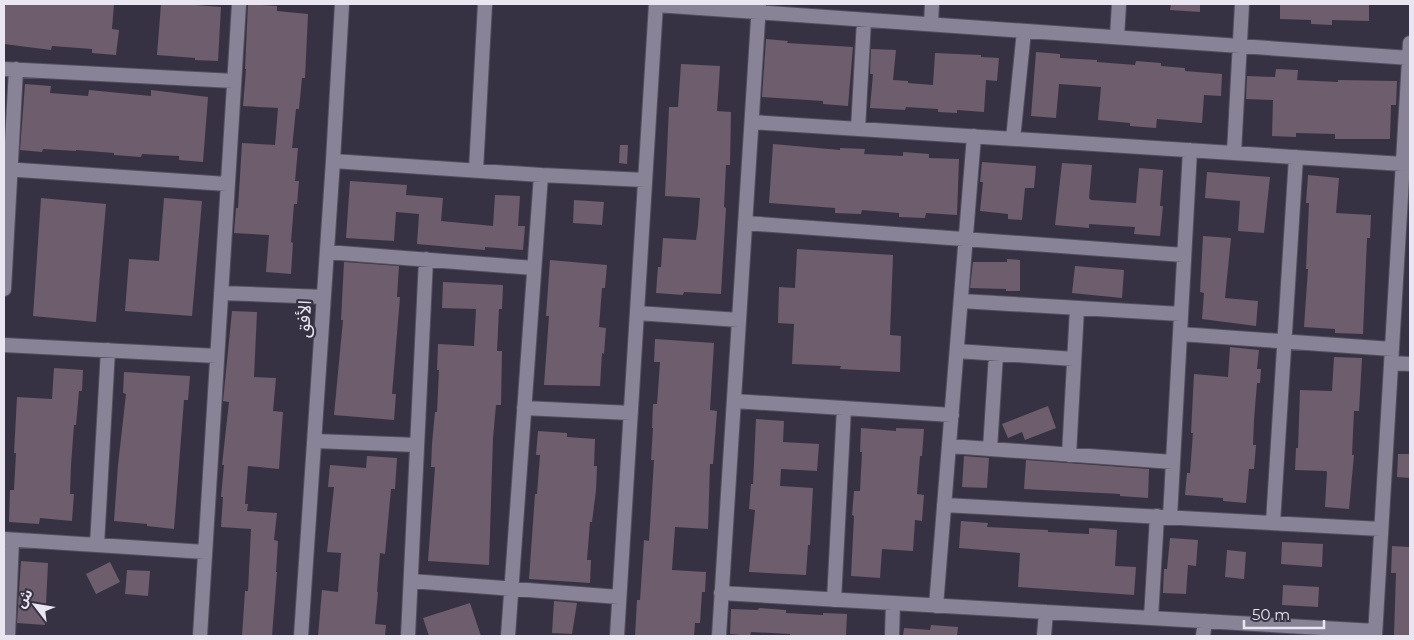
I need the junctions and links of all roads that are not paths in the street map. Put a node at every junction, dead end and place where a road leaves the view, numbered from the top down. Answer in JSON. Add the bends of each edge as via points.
{"nodes":[{"id":1,"x":239,"y":4,"type":"edge"},
{"id":2,"x":342,"y":4,"type":"edge"},
{"id":3,"x":485,"y":4,"type":"edge"},
{"id":4,"x":932,"y":4,"type":"edge"},
{"id":5,"x":1120,"y":4,"type":"edge"},
{"id":6,"x":1242,"y":4,"type":"edge"},
{"id":7,"x":656,"y":5,"type":"edge"},
{"id":8,"x":759,"y":8,"type":"edge"},
{"id":9,"x":864,"y":20,"type":"junction"},
{"id":10,"x":931,"y":24,"type":"junction"},
{"id":11,"x":1024,"y":31,"type":"junction"},
{"id":12,"x":1117,"y":38,"type":"junction"},
{"id":13,"x":1410,"y":43,"type":"edge"},
{"id":14,"x":1240,"y":46,"type":"junction"},
{"id":15,"x":1410,"y":58,"type":"edge"},
{"id":16,"x":10,"y":69,"type":"edge"},
{"id":17,"x":234,"y":81,"type":"junction"},
{"id":18,"x":752,"y":122,"type":"junction"},
{"id":19,"x":858,"y":129,"type":"junction"},
{"id":20,"x":974,"y":136,"type":"junction"},
{"id":21,"x":1013,"y":139,"type":"junction"},
{"id":22,"x":1190,"y":150,"type":"junction"},
{"id":23,"x":1234,"y":153,"type":"junction"},
{"id":24,"x":1296,"y":157,"type":"junction"},
{"id":25,"x":333,"y":160,"type":"junction"},
{"id":26,"x":1403,"y":164,"type":"junction"},
{"id":27,"x":7,"y":169,"type":"edge"},
{"id":28,"x":476,"y":170,"type":"junction"},
{"id":29,"x":541,"y":175,"type":"junction"},
{"id":30,"x":645,"y":180,"type":"junction"},
{"id":31,"x":228,"y":184,"type":"junction"},
{"id":32,"x":745,"y":223,"type":"junction"},
{"id":33,"x":966,"y":239,"type":"junction"},
{"id":34,"x":327,"y":252,"type":"junction"},
{"id":35,"x":1184,"y":255,"type":"junction"},
{"id":36,"x":426,"y":259,"type":"junction"},
{"id":37,"x":534,"y":268,"type":"junction"},
{"id":38,"x":4,"y":289,"type":"edge"},
{"id":39,"x":221,"y":293,"type":"junction"},
{"id":40,"x":324,"y":297,"type":"junction"},
{"id":41,"x":961,"y":301,"type":"junction"},
{"id":42,"x":1077,"y":308,"type":"junction"},
{"id":43,"x":637,"y":313,"type":"junction"},
{"id":44,"x":1181,"y":314,"type":"junction"},
{"id":45,"x":739,"y":320,"type":"junction"},
{"id":46,"x":1180,"y":334,"type":"junction"},
{"id":47,"x":1284,"y":342,"type":"junction"},
{"id":48,"x":4,"y":345,"type":"edge"},
{"id":49,"x":1392,"y":349,"type":"junction"},
{"id":50,"x":108,"y":350,"type":"junction"},
{"id":51,"x":957,"y":351,"type":"junction"},
{"id":52,"x":996,"y":354,"type":"junction"},
{"id":53,"x":217,"y":356,"type":"junction"},
{"id":54,"x":1074,"y":359,"type":"junction"},
{"id":55,"x":1391,"y":363,"type":"junction"},
{"id":56,"x":1410,"y":364,"type":"edge"},
{"id":57,"x":734,"y":401,"type":"junction"},
{"id":58,"x":524,"y":408,"type":"junction"},
{"id":59,"x":844,"y":408,"type":"junction"},
{"id":60,"x":631,"y":413,"type":"junction"},
{"id":61,"x":952,"y":415,"type":"junction"},
{"id":62,"x":314,"y":440,"type":"junction"},
{"id":63,"x":417,"y":445,"type":"junction"},
{"id":64,"x":949,"y":446,"type":"junction"},
{"id":65,"x":990,"y":449,"type":"junction"},
{"id":66,"x":1069,"y":455,"type":"junction"},
{"id":67,"x":1173,"y":462,"type":"junction"},
{"id":68,"x":944,"y":505,"type":"junction"},
{"id":69,"x":1164,"y":517,"type":"junction"},
{"id":70,"x":1273,"y":523,"type":"junction"},
{"id":71,"x":1382,"y":529,"type":"junction"},
{"id":72,"x":8,"y":540,"type":"edge"},
{"id":73,"x":97,"y":545,"type":"junction"},
{"id":74,"x":205,"y":552,"type":"junction"},
{"id":75,"x":411,"y":580,"type":"junction"},
{"id":76,"x":511,"y":587,"type":"junction"},
{"id":77,"x":722,"y":593,"type":"junction"},
{"id":78,"x":619,"y":597,"type":"junction"},
{"id":79,"x":834,"y":600,"type":"junction"},
{"id":80,"x":893,"y":603,"type":"junction"},
{"id":81,"x":936,"y":606,"type":"junction"},
{"id":82,"x":1046,"y":612,"type":"junction"},
{"id":83,"x":1151,"y":618,"type":"junction"},
{"id":84,"x":1204,"y":621,"type":"junction"},
{"id":85,"x":1375,"y":634,"type":"edge"},
{"id":86,"x":8,"y":636,"type":"edge"},
{"id":87,"x":200,"y":636,"type":"edge"},
{"id":88,"x":301,"y":636,"type":"edge"},
{"id":89,"x":408,"y":636,"type":"edge"},
{"id":90,"x":508,"y":636,"type":"edge"},
{"id":91,"x":617,"y":636,"type":"edge"},
{"id":92,"x":719,"y":636,"type":"edge"},
{"id":93,"x":892,"y":636,"type":"edge"},
{"id":94,"x":1044,"y":636,"type":"edge"},
{"id":95,"x":1203,"y":636,"type":"edge"}],
"edges":[{"from":1,"to":17,"type":"street"},
{"from":2,"to":25,"type":"street","name":"الأفق"},
{"from":3,"to":28,"type":"street"},
{"from":4,"to":10,"type":"street"},
{"from":5,"to":12,"type":"street"},
{"from":6,"to":14,"type":"street"},
{"from":7,"to":8,"type":"street"},
{"from":7,"to":30,"type":"street"},
{"from":8,"to":9,"type":"street"},
{"from":8,"to":18,"type":"street"},
{"from":9,"to":10,"type":"street"},
{"from":9,"to":19,"type":"street"},
{"from":10,"to":11,"type":"street"},
{"from":11,"to":12,"type":"street"},
{"from":11,"to":21,"type":"street"},
{"from":12,"to":14,"type":"street"},
{"from":13,"to":15,"type":"street"},
{"from":14,"to":15,"type":"street"},
{"from":14,"to":23,"type":"street"},
{"from":15,"to":26,"type":"street"},
{"from":16,"to":17,"type":"street"},
{"from":16,"to":27,"type":"street"},
{"from":17,"to":31,"type":"street"},
{"from":18,"to":19,"type":"street"},
{"from":18,"to":32,"type":"street"},
{"from":19,"to":20,"type":"street"},
{"from":20,"to":21,"type":"street"},
{"from":20,"to":33,"type":"street"},
{"from":21,"to":22,"type":"street"},
{"from":22,"to":23,"type":"street"},
{"from":22,"to":35,"type":"street"},
{"from":23,"to":24,"type":"street"},
{"from":24,"to":26,"type":"street"},
{"from":24,"to":47,"type":"street"},
{"from":25,"to":28,"type":"street"},
{"from":25,"to":34,"type":"street","name":"الأفق"},
{"from":26,"to":49,"type":"street"},
{"from":27,"to":31,"type":"street"},
{"from":27,"to":38,"type":"street"},
{"from":28,"to":29,"type":"street"},
{"from":29,"to":30,"type":"street"},
{"from":29,"to":37,"type":"street"},
{"from":30,"to":43,"type":"street"},
{"from":31,"to":39,"type":"street"},
{"from":32,"to":33,"type":"street"},
{"from":32,"to":45,"type":"street"},
{"from":33,"to":35,"type":"street"},
{"from":33,"to":41,"type":"street"},
{"from":34,"to":36,"type":"street"},
{"from":34,"to":40,"type":"street","name":"الأفق"},
{"from":35,"to":44,"type":"street"},
{"from":36,"to":37,"type":"street"},
{"from":36,"to":63,"type":"street"},
{"from":37,"to":58,"type":"street"},
{"from":39,"to":40,"type":"street"},
{"from":39,"to":53,"type":"street"},
{"from":40,"to":62,"type":"street","name":"الأفق"},
{"from":41,"to":42,"type":"street"},
{"from":41,"to":51,"type":"street"},
{"from":42,"to":44,"type":"street"},
{"from":42,"to":54,"type":"street"},
{"from":43,"to":45,"type":"street"},
{"from":43,"to":60,"type":"street"},
{"from":44,"to":46,"type":"street"},
{"from":45,"to":57,"type":"street"},
{"from":46,"to":47,"type":"street"},
{"from":46,"to":67,"type":"street"},
{"from":47,"to":49,"type":"street"},
{"from":47,"to":70,"type":"street"},
{"from":48,"to":50,"type":"street"},
{"from":49,"to":55,"type":"street"},
{"from":50,"to":53,"type":"street"},
{"from":50,"to":73,"type":"street"},
{"from":51,"to":52,"type":"street"},
{"from":51,"to":61,"type":"street"},
{"from":52,"to":54,"type":"street"},
{"from":52,"to":65,"type":"street"},
{"from":53,"to":74,"type":"street"},
{"from":54,"to":66,"type":"street"},
{"from":55,"to":56,"type":"street"},
{"from":55,"to":71,"type":"street"},
{"from":57,"to":59,"type":"street"},
{"from":57,"to":77,"type":"street"},
{"from":58,"to":60,"type":"street"},
{"from":58,"to":76,"type":"street"},
{"from":59,"to":61,"type":"street"},
{"from":59,"to":79,"type":"street"},
{"from":60,"to":78,"type":"street"},
{"from":61,"to":64,"type":"street"},
{"from":62,"to":63,"type":"street"},
{"from":62,"to":88,"type":"street","name":"الأفق"},
{"from":63,"to":75,"type":"street"},
{"from":64,"to":65,"type":"street"},
{"from":64,"to":68,"type":"street"},
{"from":65,"to":66,"type":"street"},
{"from":66,"to":67,"type":"street"},
{"from":67,"to":69,"type":"street"},
{"from":68,"to":69,"type":"street"},
{"from":68,"to":81,"type":"street"},
{"from":69,"to":70,"type":"street"},
{"from":69,"to":83,"type":"street"},
{"from":70,"to":71,"type":"street"},
{"from":71,"to":85,"type":"street"},
{"from":72,"to":73,"type":"street"},
{"from":72,"to":86,"type":"street"},
{"from":73,"to":74,"type":"street"},
{"from":74,"to":87,"type":"street"},
{"from":75,"to":76,"type":"street"},
{"from":75,"to":89,"type":"street"},
{"from":76,"to":78,"type":"street"},
{"from":76,"to":90,"type":"street"},
{"from":77,"to":79,"type":"street"},
{"from":77,"to":92,"type":"street"},
{"from":78,"to":91,"type":"street"},
{"from":79,"to":80,"type":"street"},
{"from":80,"to":81,"type":"street"},
{"from":80,"to":93,"type":"street"},
{"from":81,"to":82,"type":"street"},
{"from":82,"to":83,"type":"street"},
{"from":82,"to":94,"type":"street"},
{"from":83,"to":84,"type":"street"},
{"from":84,"to":85,"type":"street"},
{"from":84,"to":95,"type":"street"}]}
